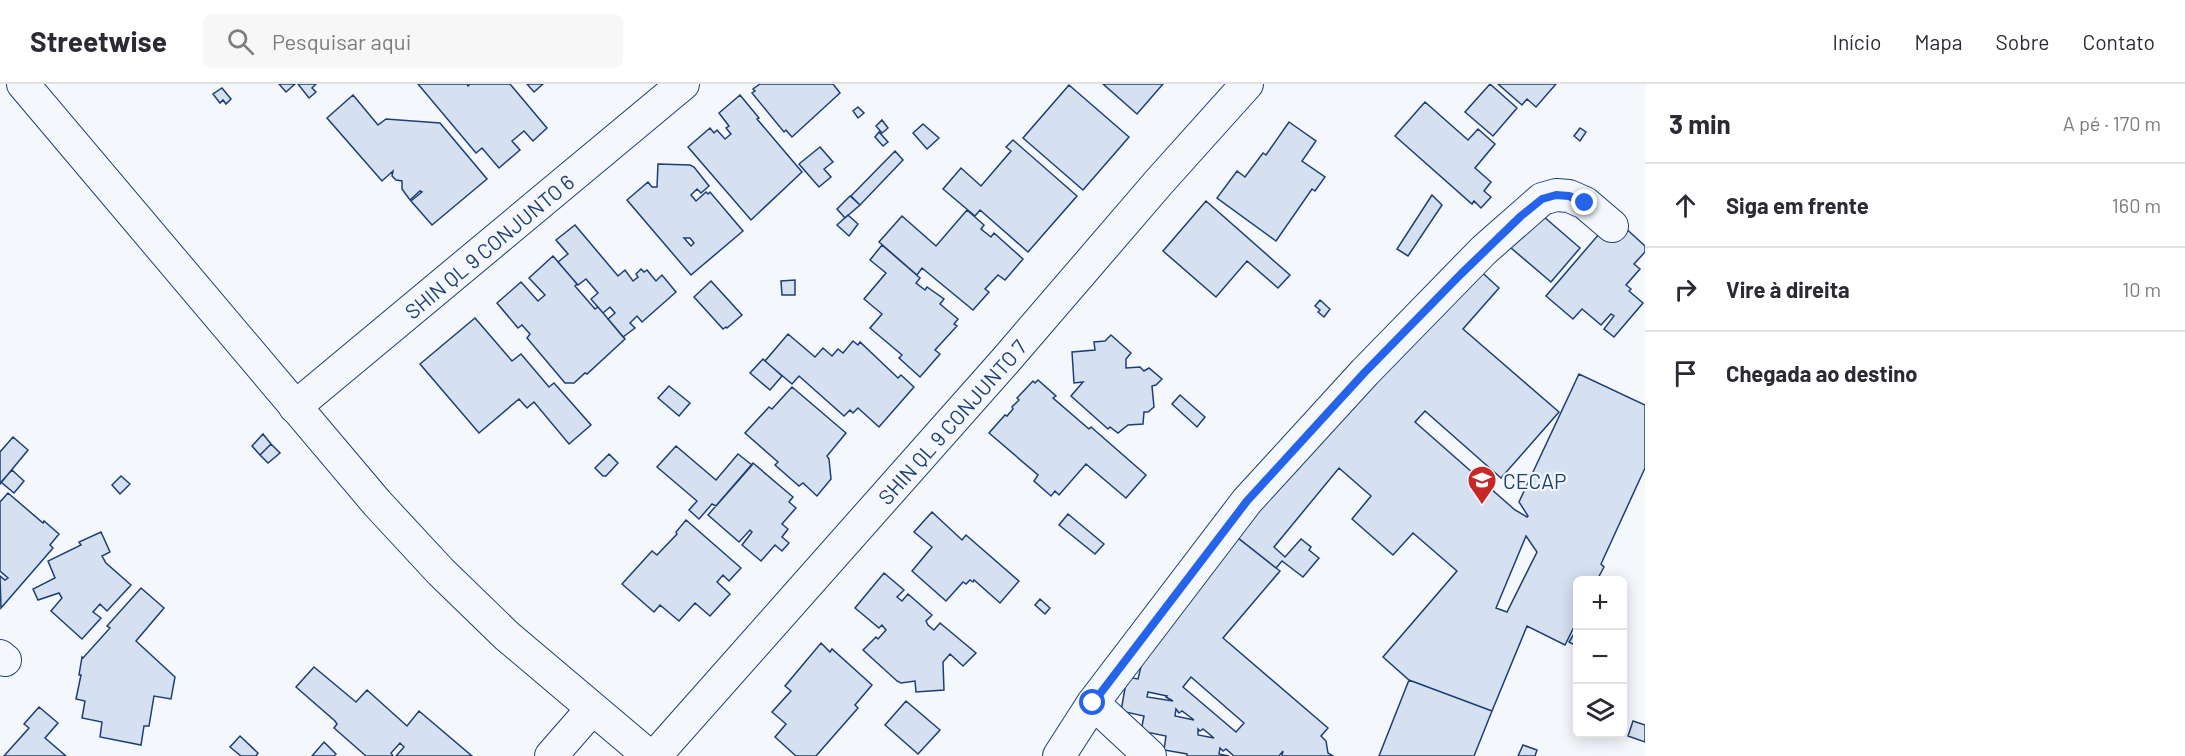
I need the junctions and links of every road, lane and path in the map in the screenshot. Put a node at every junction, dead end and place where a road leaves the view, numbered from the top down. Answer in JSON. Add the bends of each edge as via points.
{"nodes":[{"id":1,"x":23,"y":84,"type":"edge"},
{"id":2,"x":683,"y":84,"type":"edge"},
{"id":3,"x":1246,"y":84,"type":"edge"},
{"id":4,"x":1612,"y":226,"type":"dead end"},
{"id":5,"x":295,"y":408,"type":"junction"},
{"id":6,"x":1093,"y":703,"type":"junction"},
{"id":7,"x":592,"y":709,"type":"junction"},
{"id":8,"x":552,"y":756,"type":"edge"},
{"id":9,"x":648,"y":756,"type":"edge"},
{"id":10,"x":655,"y":756,"type":"edge"},
{"id":11,"x":1059,"y":756,"type":"edge"},
{"id":12,"x":1150,"y":756,"type":"edge"}],
"edges":[{"from":1,"to":5,"type":"street"},
{"from":2,"to":5,"type":"street","name":"SHIN QL 9 CONJUNTO 6"},
{"from":3,"to":10,"type":"street","name":"SHIN QL 9 CONJUNTO 7"},
{"from":4,"to":6,"type":"street","via":[[1585,203],[1556,195],[1542,199],[1513,223],[1365,372],[1247,501]]},
{"from":5,"to":7,"type":"street","via":[[441,572],[507,636]]},
{"from":6,"to":11,"type":"street"},
{"from":6,"to":12,"type":"street"},
{"from":7,"to":8,"type":"street"},
{"from":7,"to":9,"type":"street"}]}
